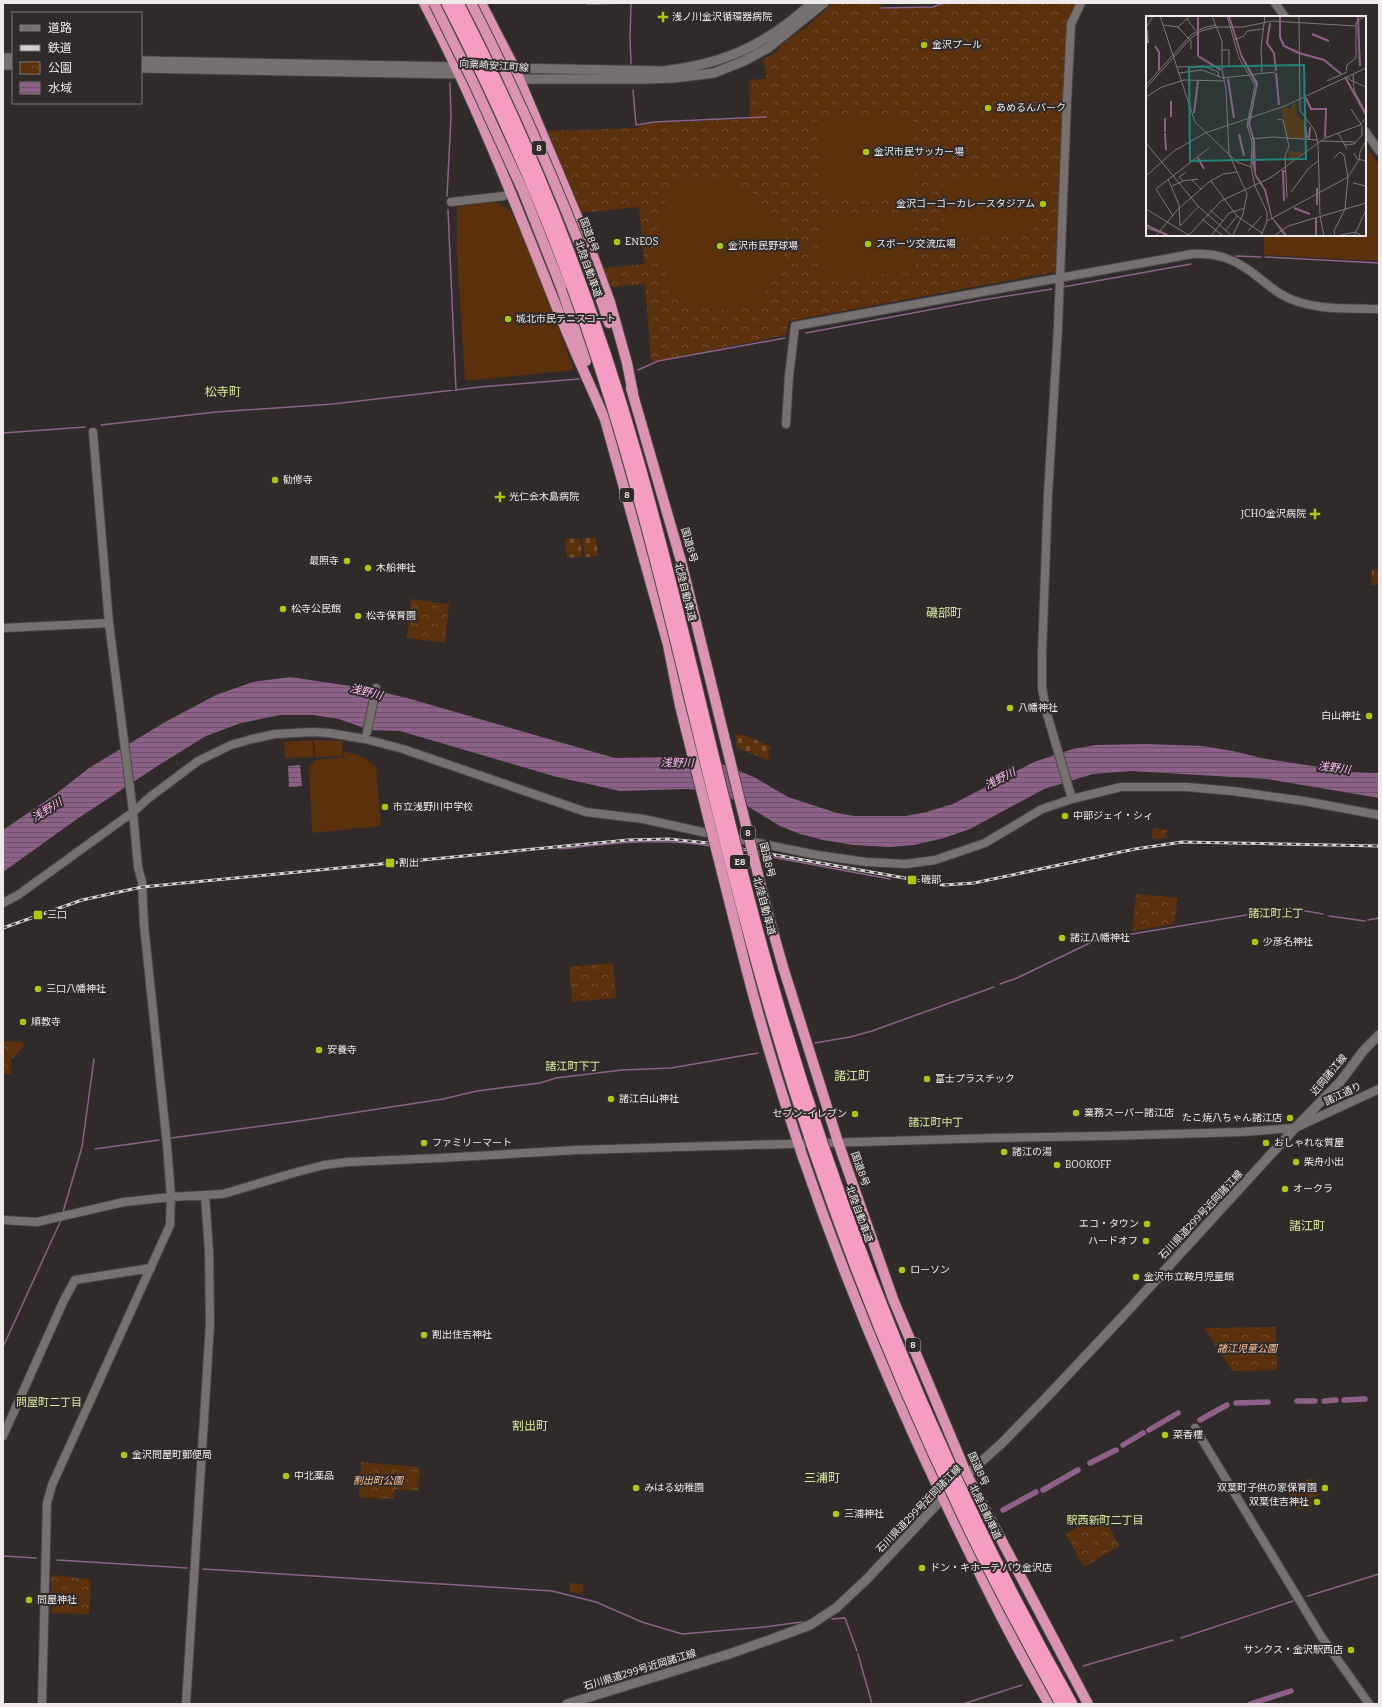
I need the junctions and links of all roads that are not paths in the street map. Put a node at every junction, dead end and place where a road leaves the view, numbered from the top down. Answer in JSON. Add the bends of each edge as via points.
{"nodes":[{"id":1,"x":424,"y":3,"type":"edge"},
{"id":2,"x":434,"y":3,"type":"edge"},
{"id":3,"x":447,"y":3,"type":"edge"},
{"id":4,"x":458,"y":3,"type":"edge"},
{"id":5,"x":471,"y":3,"type":"edge"},
{"id":6,"x":481,"y":3,"type":"edge"},
{"id":7,"x":812,"y":3,"type":"edge"},
{"id":8,"x":824,"y":3,"type":"edge"},
{"id":9,"x":1081,"y":3,"type":"edge"},
{"id":10,"x":1275,"y":3,"type":"edge"},
{"id":11,"x":1283,"y":16,"type":"edge"},
{"id":12,"x":142,"y":61,"type":"edge"},
{"id":13,"x":142,"y":68,"type":"edge"},
{"id":14,"x":515,"y":68,"type":"junction"},
{"id":15,"x":458,"y":71,"type":"junction"},
{"id":16,"x":519,"y":79,"type":"junction"},
{"id":17,"x":1366,"y":132,"type":"edge"},
{"id":18,"x":1379,"y":151,"type":"edge"},
{"id":19,"x":512,"y":193,"type":"junction"},
{"id":20,"x":451,"y":202,"type":"dead end"},
{"id":21,"x":1060,"y":277,"type":"junction"},
{"id":22,"x":1379,"y":309,"type":"edge"},
{"id":23,"x":633,"y":393,"type":"junction"},
{"id":24,"x":606,"y":422,"type":"junction"},
{"id":25,"x":786,"y":424,"type":"dead end"},
{"id":26,"x":93,"y":432,"type":"dead end"},
{"id":27,"x":109,"y":623,"type":"junction"},
{"id":28,"x":3,"y":628,"type":"edge"},
{"id":29,"x":376,"y":688,"type":"dead end"},
{"id":30,"x":367,"y":732,"type":"dead end"},
{"id":31,"x":1071,"y":795,"type":"junction"},
{"id":32,"x":133,"y":812,"type":"junction"},
{"id":33,"x":1379,"y":815,"type":"edge"},
{"id":34,"x":724,"y":836,"type":"junction"},
{"id":35,"x":3,"y":903,"type":"edge"},
{"id":36,"x":1379,"y":1035,"type":"edge"},
{"id":37,"x":1379,"y":1089,"type":"edge"},
{"id":38,"x":1295,"y":1128,"type":"junction"},
{"id":39,"x":838,"y":1142,"type":"junction"},
{"id":40,"x":798,"y":1144,"type":"junction"},
{"id":41,"x":205,"y":1195,"type":"junction"},
{"id":42,"x":171,"y":1197,"type":"junction"},
{"id":43,"x":3,"y":1220,"type":"edge"},
{"id":44,"x":151,"y":1268,"type":"junction"},
{"id":45,"x":1195,"y":1428,"type":"dead end"},
{"id":46,"x":3,"y":1436,"type":"edge"},
{"id":47,"x":967,"y":1475,"type":"junction"},
{"id":48,"x":943,"y":1498,"type":"junction"},
{"id":49,"x":42,"y":1704,"type":"edge"},
{"id":50,"x":186,"y":1704,"type":"edge"},
{"id":51,"x":567,"y":1704,"type":"edge"},
{"id":52,"x":1049,"y":1704,"type":"edge"},
{"id":53,"x":1061,"y":1704,"type":"edge"},
{"id":54,"x":1072,"y":1704,"type":"edge"},
{"id":55,"x":1088,"y":1704,"type":"edge"},
{"id":56,"x":1369,"y":1704,"type":"edge"}],
"edges":[{"from":1,"to":15,"type":"highway"},
{"from":2,"to":24,"type":"highway","number":"8","bridge":true,"via":[[523,191],[561,287]]},
{"from":3,"to":34,"type":"highway","name":"北陸自動車道","number":"E8","bridge":true,"via":[[500,111],[529,178],[594,350],[650,538]]},
{"from":4,"to":54,"type":"highway","name":"北陸自動車道","number":"E8","bridge":true,"via":[[508,107],[560,228],[617,390],[656,528],[780,1012],[840,1197],[881,1306],[942,1450],[1013,1596]]},
{"from":5,"to":23,"type":"highway","name":"国道8号","number":"8","bridge":true,"via":[[496,52],[567,210]]},
{"from":6,"to":14,"type":"highway"},
{"from":7,"to":14,"type":"main road","name":"向粟崎安江町線","via":[[756,45],[728,57],[691,67],[663,72]]},
{"from":8,"to":16,"type":"main road","name":"向粟崎安江町線","via":[[768,48],[714,73],[660,79]]},
{"from":9,"to":21,"type":"street","via":[[1071,24]]},
{"from":10,"to":11,"type":"street"},
{"from":12,"to":15,"type":"main road","name":"向粟崎安江町線"},
{"from":13,"to":15,"type":"main road","name":"向粟崎安江町線"},
{"from":14,"to":15,"type":"main road","name":"向粟崎安江町線"},
{"from":14,"to":16,"type":"highway"},
{"from":15,"to":16,"type":"main road","name":"向粟崎安江町線"},
{"from":15,"to":19,"type":"highway"},
{"from":16,"to":23,"type":"highway","via":[[592,252],[610,302]]},
{"from":17,"to":18,"type":"street"},
{"from":19,"to":20,"type":"street"},
{"from":19,"to":24,"type":"highway"},
{"from":21,"to":22,"type":"street","via":[[1192,254],[1205,254],[1240,265],[1273,289],[1297,301],[1330,308]]},
{"from":21,"to":25,"type":"street","via":[[795,326]]},
{"from":21,"to":31,"type":"street","via":[[1042,654],[1047,714]]},
{"from":23,"to":39,"type":"highway","name":"国道8号","number":"8","bridge":true,"via":[[681,561],[765,903]]},
{"from":24,"to":40,"type":"highway","number":"8","bridge":true,"via":[[668,645],[680,706],[765,1039]]},
{"from":26,"to":27,"type":"street"},
{"from":27,"to":28,"type":"street"},
{"from":27,"to":32,"type":"street"},
{"from":29,"to":30,"type":"street"},
{"from":31,"to":33,"type":"street","via":[[1121,787],[1187,788],[1304,801]]},
{"from":31,"to":34,"type":"street","via":[[1031,815],[985,843],[935,860],[906,864],[866,862],[817,855]]},
{"from":32,"to":34,"type":"street","via":[[198,761],[231,745],[275,734],[313,732],[403,749],[586,812],[643,819]]},
{"from":32,"to":35,"type":"street","via":[[18,895]]},
{"from":32,"to":42,"type":"street","via":[[138,868],[142,882],[144,926]]},
{"from":34,"to":53,"type":"highway","name":"北陸自動車道","number":"E8","bridge":true,"via":[[788,1071],[850,1252],[906,1390],[959,1507]]},
{"from":36,"to":38,"type":"main road","name":"近岡諸江線","via":[[1340,1082]]},
{"from":37,"to":38,"type":"street","name":"諸江通り"},
{"from":38,"to":39,"type":"street","via":[[1241,1132]]},
{"from":38,"to":47,"type":"main road","name":"石川県道299号近岡諸江線","via":[[1097,1344],[1001,1444]]},
{"from":39,"to":40,"type":"street"},
{"from":39,"to":47,"type":"highway","name":"国道8号","number":"8","via":[[893,1299]]},
{"from":40,"to":41,"type":"street","via":[[577,1150],[348,1162],[324,1165],[223,1194]]},
{"from":40,"to":48,"type":"highway","number":"8","via":[[854,1296],[902,1412]]},
{"from":41,"to":42,"type":"street"},
{"from":41,"to":50,"type":"street","via":[[210,1324]]},
{"from":42,"to":43,"type":"street","via":[[124,1202],[37,1222]]},
{"from":42,"to":44,"type":"street","via":[[170,1225]]},
{"from":44,"to":46,"type":"street","via":[[75,1280]]},
{"from":44,"to":49,"type":"street","via":[[52,1485],[47,1503]]},
{"from":45,"to":56,"type":"street","via":[[1321,1636]]},
{"from":47,"to":48,"type":"main road","name":"石川県道299号近岡諸江線"},
{"from":47,"to":55,"type":"highway","name":"国道8号","number":"8"},
{"from":48,"to":51,"type":"main road","name":"石川県道299号近岡諸江線","via":[[867,1579],[836,1608],[810,1625],[729,1654]]},
{"from":48,"to":52,"type":"highway","number":"8","via":[[967,1550]]}]}
